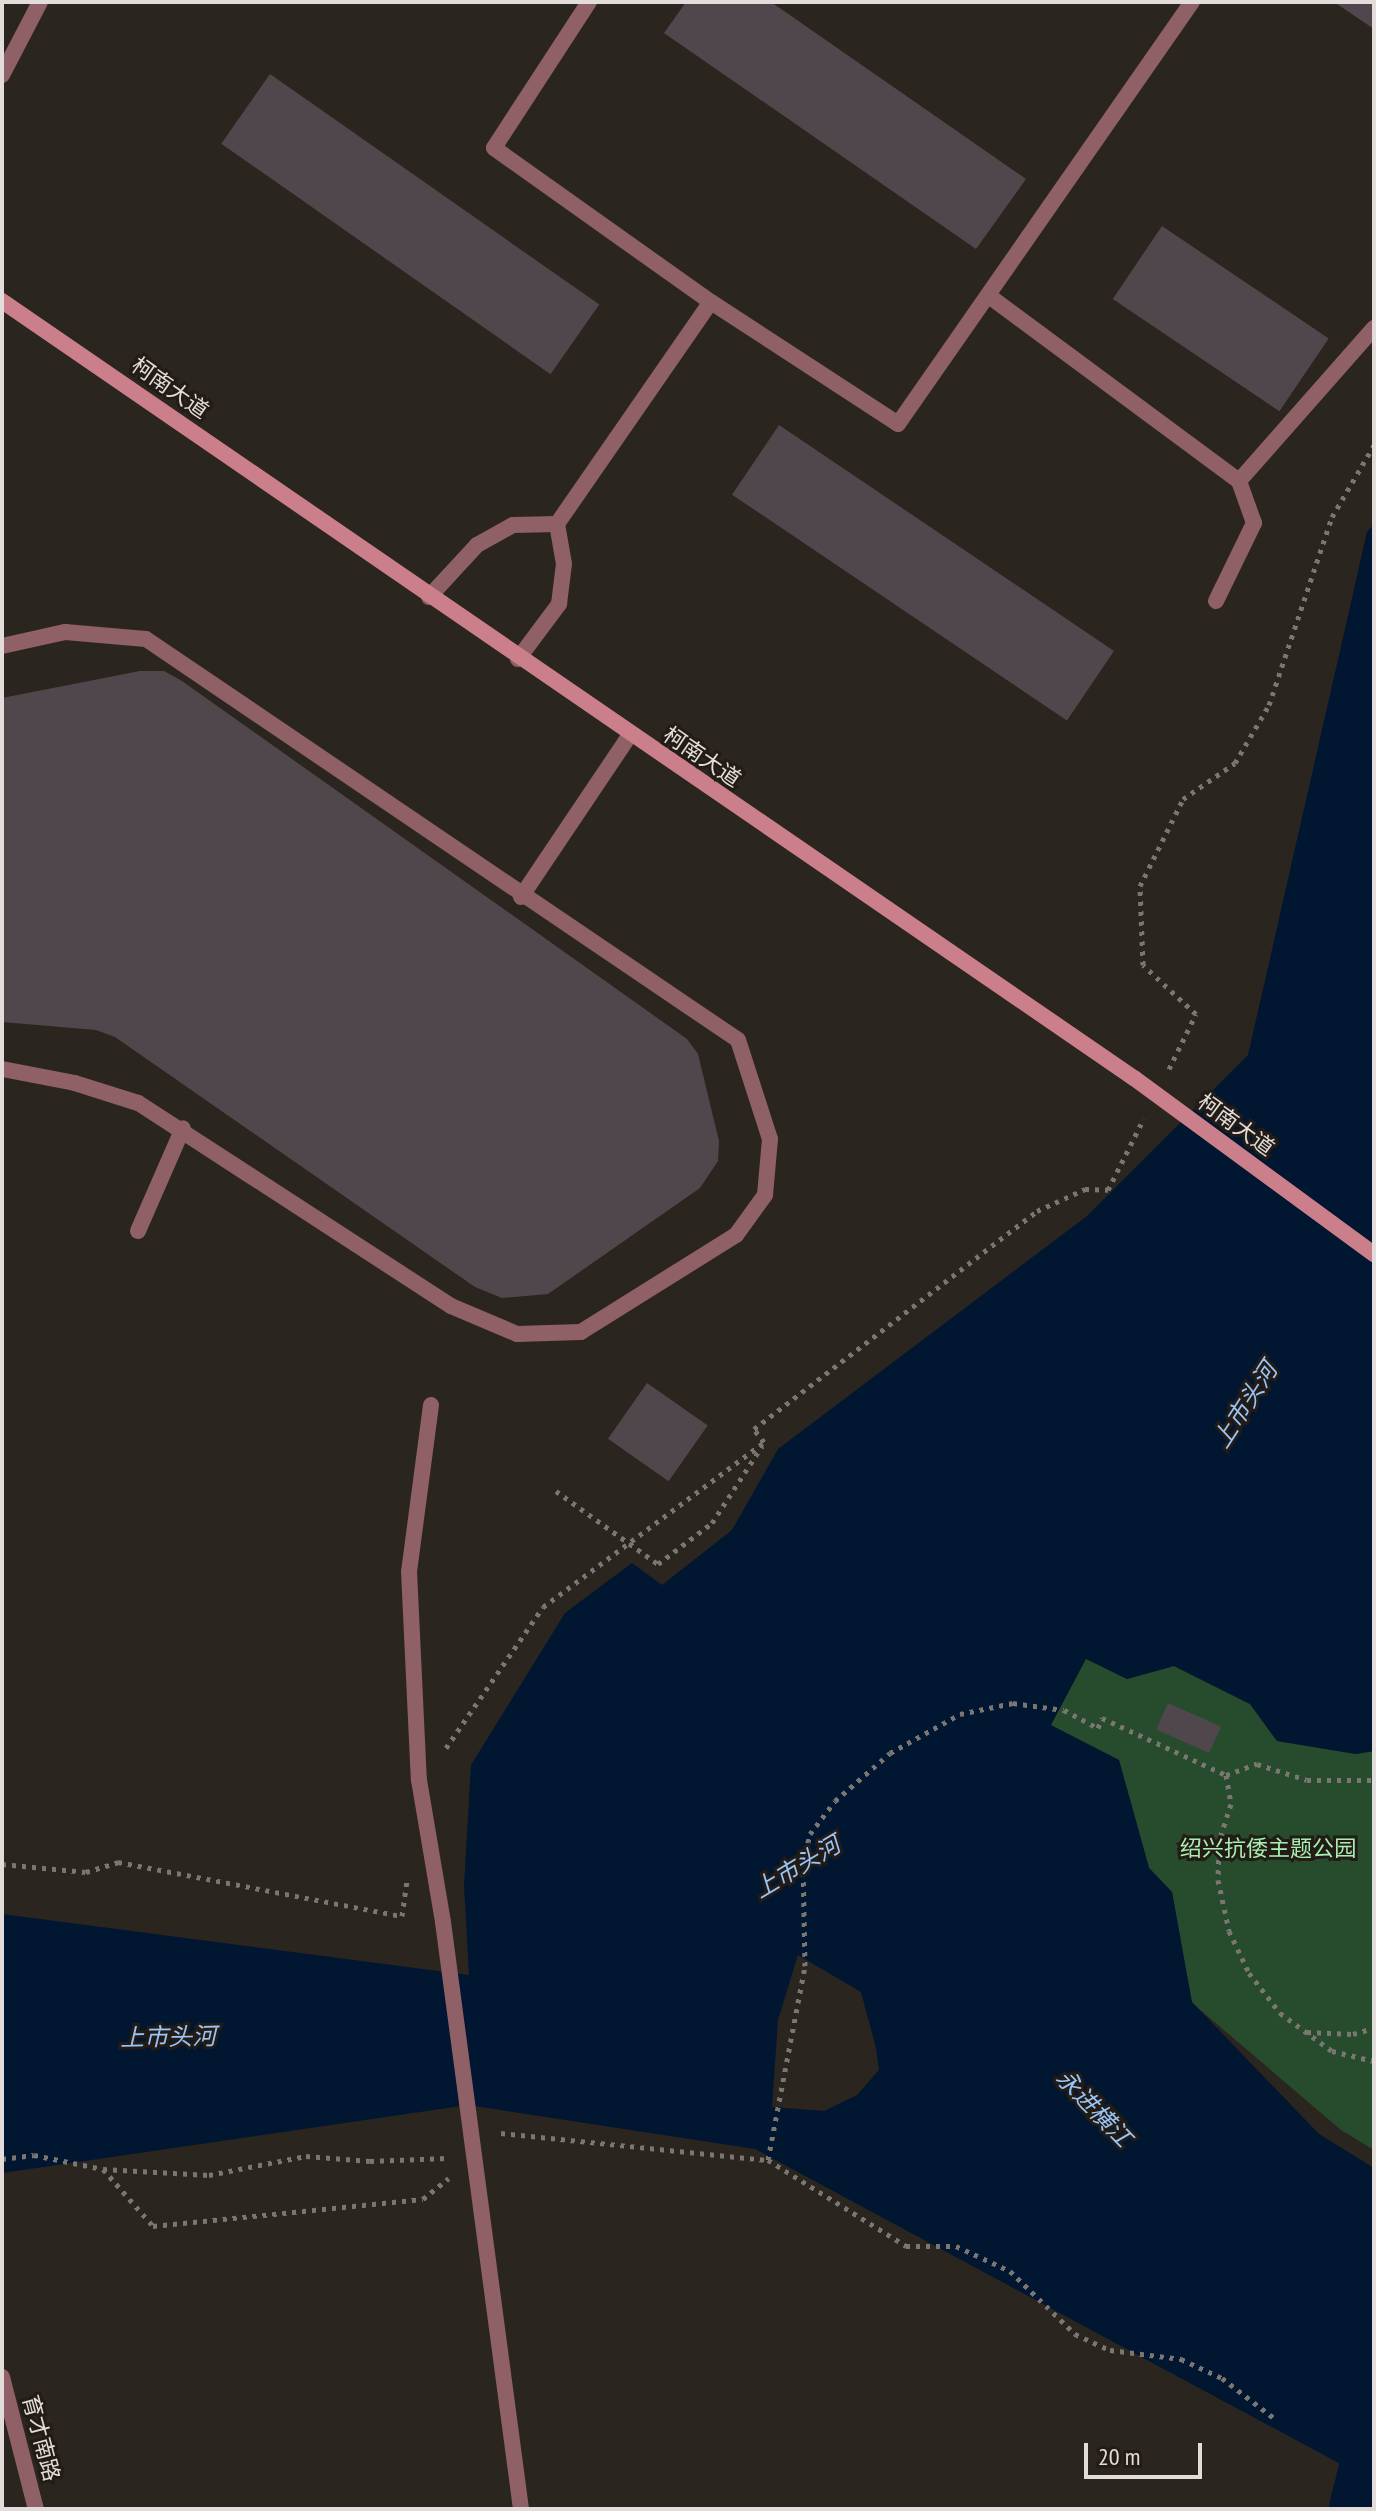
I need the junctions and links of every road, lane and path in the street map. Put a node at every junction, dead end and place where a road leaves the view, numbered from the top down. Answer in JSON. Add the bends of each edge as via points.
{"nodes":[{"id":1,"x":40,"y":2,"type":"edge"},
{"id":2,"x":589,"y":2,"type":"edge"},
{"id":3,"x":1192,"y":2,"type":"edge"},
{"id":4,"x":2,"y":75,"type":"edge"},
{"id":5,"x":989,"y":296,"type":"junction"},
{"id":6,"x":2,"y":301,"type":"edge"},
{"id":7,"x":711,"y":302,"type":"junction"},
{"id":8,"x":1374,"y":328,"type":"edge"},
{"id":9,"x":1374,"y":445,"type":"edge"},
{"id":10,"x":1239,"y":481,"type":"junction"},
{"id":11,"x":557,"y":524,"type":"junction"},
{"id":12,"x":429,"y":597,"type":"junction"},
{"id":13,"x":1216,"y":601,"type":"dead end"},
{"id":14,"x":2,"y":646,"type":"edge"},
{"id":15,"x":518,"y":659,"type":"junction"},
{"id":16,"x":630,"y":735,"type":"junction"},
{"id":17,"x":521,"y":897,"type":"junction"},
{"id":18,"x":1196,"y":1014,"type":"dead end"},
{"id":19,"x":2,"y":1069,"type":"edge"},
{"id":20,"x":183,"y":1128,"type":"junction"},
{"id":21,"x":1108,"y":1190,"type":"dead end"},
{"id":22,"x":138,"y":1231,"type":"dead end"},
{"id":23,"x":1374,"y":1254,"type":"edge"},
{"id":24,"x":431,"y":1405,"type":"dead end"},
{"id":25,"x":764,"y":1442,"type":"junction"},
{"id":26,"x":556,"y":1491,"type":"dead end"},
{"id":27,"x":627,"y":1541,"type":"junction"},
{"id":28,"x":1226,"y":1775,"type":"junction"},
{"id":29,"x":419,"y":1780,"type":"junction"},
{"id":30,"x":1374,"y":1780,"type":"edge"},
{"id":31,"x":2,"y":1864,"type":"edge"},
{"id":32,"x":436,"y":1881,"type":"junction"},
{"id":33,"x":1374,"y":2028,"type":"edge"},
{"id":34,"x":1306,"y":2032,"type":"junction"},
{"id":35,"x":1374,"y":2061,"type":"edge"},
{"id":36,"x":534,"y":2134,"type":"dead end"},
{"id":37,"x":475,"y":2157,"type":"junction"},
{"id":38,"x":2,"y":2159,"type":"edge"},
{"id":39,"x":768,"y":2160,"type":"junction"},
{"id":40,"x":103,"y":2169,"type":"junction"},
{"id":41,"x":2,"y":2377,"type":"edge"},
{"id":42,"x":1274,"y":2418,"type":"dead end"},
{"id":43,"x":36,"y":2509,"type":"edge"},
{"id":44,"x":521,"y":2509,"type":"edge"}],
"edges":[{"from":1,"to":4,"type":"street"},
{"from":2,"to":7,"type":"street","via":[[494,148]]},
{"from":3,"to":5,"type":"street"},
{"from":5,"to":7,"type":"street","via":[[898,424]]},
{"from":5,"to":10,"type":"street"},
{"from":6,"to":12,"type":"main road","name":"柯南大道"},
{"from":7,"to":11,"type":"street"},
{"from":8,"to":10,"type":"street"},
{"from":9,"to":18,"type":"path","via":[[1332,517],[1269,705],[1235,763],[1183,799],[1140,886],[1143,965]]},
{"from":10,"to":13,"type":"street","via":[[1254,523]]},
{"from":11,"to":12,"type":"street","via":[[513,525],[477,545]]},
{"from":11,"to":15,"type":"street","via":[[564,564],[559,604]]},
{"from":12,"to":15,"type":"main road","name":"柯南大道"},
{"from":14,"to":17,"type":"street","via":[[65,632],[146,639]]},
{"from":15,"to":16,"type":"main road","name":"柯南大道"},
{"from":16,"to":17,"type":"street"},
{"from":16,"to":23,"type":"main road","name":"柯南大道","via":[[1134,1078]]},
{"from":17,"to":20,"type":"street","via":[[738,1040],[770,1139],[765,1195],[736,1235],[581,1332],[517,1334],[451,1306]]},
{"from":19,"to":20,"type":"street","via":[[75,1083],[138,1103]]},
{"from":20,"to":22,"type":"street"},
{"from":21,"to":25,"type":"path","via":[[1085,1189],[1037,1211],[754,1429]]},
{"from":24,"to":29,"type":"street","via":[[409,1571]]},
{"from":25,"to":27,"type":"path"},
{"from":25,"to":27,"type":"path","via":[[712,1523],[658,1564]]},
{"from":26,"to":27,"type":"path"},
{"from":27,"to":29,"type":"path","via":[[543,1607],[468,1721]]},
{"from":28,"to":30,"type":"path","via":[[1257,1764],[1307,1780]]},
{"from":28,"to":34,"type":"path","via":[[1231,1804],[1219,1840],[1218,1880],[1229,1931],[1249,1973],[1280,2013]]},
{"from":28,"to":39,"type":"path","via":[[1102,1718],[1098,1728],[1064,1710],[1013,1703],[960,1714],[890,1753],[835,1801],[810,1834],[803,1862],[805,1966]]},
{"from":29,"to":32,"type":"street"},
{"from":31,"to":32,"type":"path","via":[[86,1872],[118,1862],[402,1916],[404,1879]]},
{"from":32,"to":37,"type":"street"},
{"from":33,"to":34,"type":"path","via":[[1353,2034]]},
{"from":34,"to":35,"type":"path","via":[[1332,2051]]},
{"from":36,"to":39,"type":"path"},
{"from":37,"to":40,"type":"path","via":[[370,2161],[306,2156],[209,2175]]},
{"from":37,"to":40,"type":"path","via":[[423,2199],[153,2226]]},
{"from":37,"to":44,"type":"street"},
{"from":38,"to":40,"type":"path","via":[[34,2155]]},
{"from":39,"to":42,"type":"path","via":[[906,2246],[956,2246],[1010,2271],[1075,2334],[1110,2350],[1181,2359],[1222,2378]]},
{"from":41,"to":43,"type":"street","name":"育才南路"}]}
